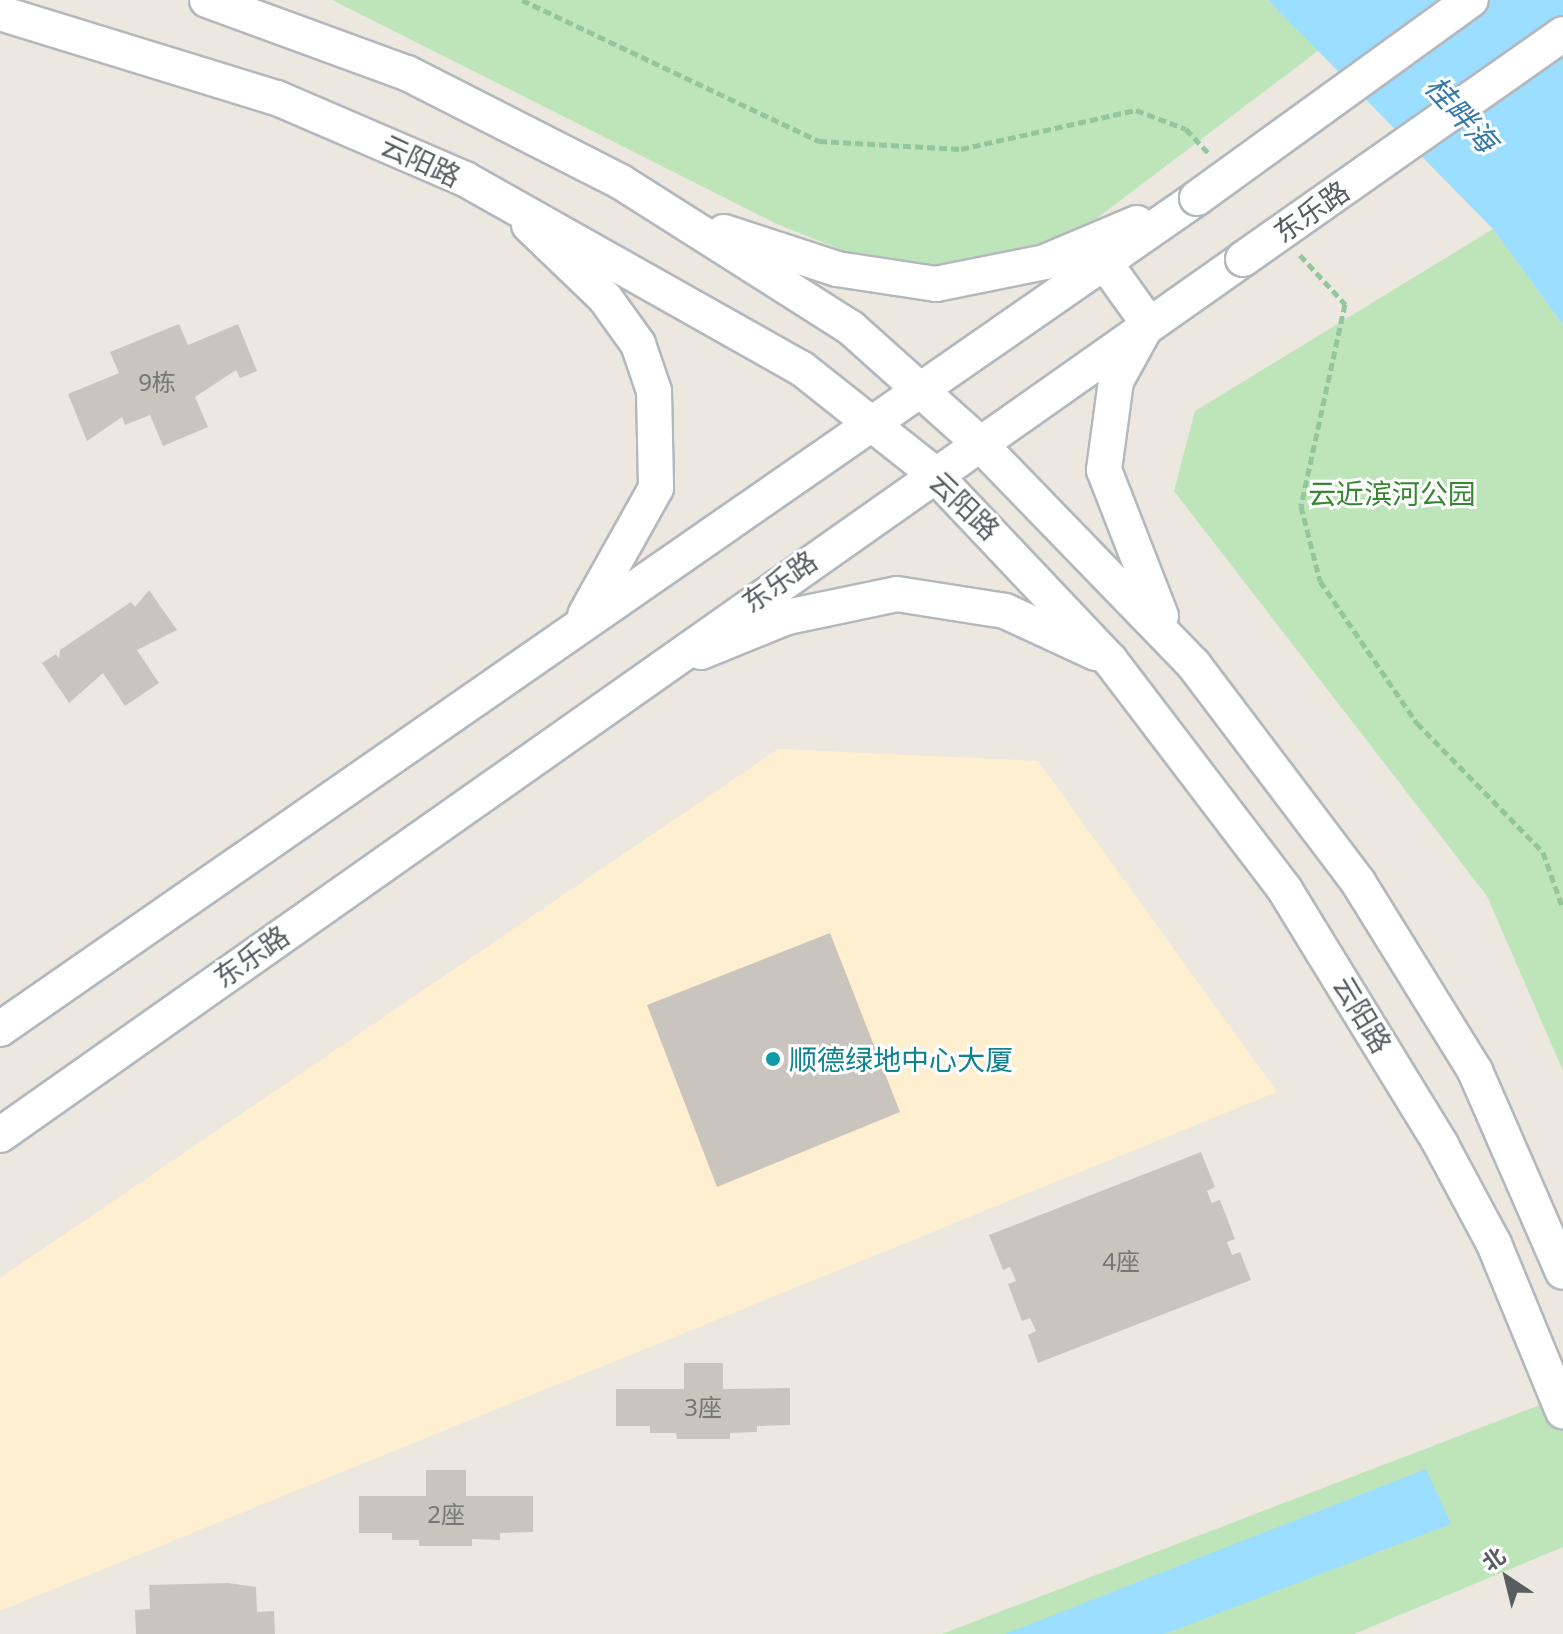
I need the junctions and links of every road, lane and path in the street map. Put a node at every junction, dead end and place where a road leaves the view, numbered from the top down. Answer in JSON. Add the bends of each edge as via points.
{"nodes":[{"id":1,"x":207,"y":0,"type":"edge"},
{"id":2,"x":1471,"y":0,"type":"edge"},
{"id":3,"x":0,"y":13,"type":"edge"},
{"id":4,"x":1563,"y":34,"type":"edge"},
{"id":5,"x":1197,"y":198,"type":"junction"},
{"id":6,"x":503,"y":199,"type":"junction"},
{"id":7,"x":691,"y":222,"type":"junction"},
{"id":8,"x":1105,"y":263,"type":"junction"},
{"id":9,"x":1148,"y":323,"type":"junction"},
{"id":10,"x":924,"y":393,"type":"junction"},
{"id":11,"x":876,"y":425,"type":"junction"},
{"id":12,"x":977,"y":441,"type":"junction"},
{"id":13,"x":932,"y":472,"type":"junction"},
{"id":14,"x":576,"y":630,"type":"junction"},
{"id":15,"x":1173,"y":642,"type":"junction"},
{"id":16,"x":1110,"y":660,"type":"junction"},
{"id":17,"x":645,"y":675,"type":"junction"},
{"id":18,"x":0,"y":1029,"type":"edge"},
{"id":19,"x":0,"y":1135,"type":"edge"},
{"id":20,"x":1563,"y":1272,"type":"edge"},
{"id":21,"x":1563,"y":1411,"type":"edge"}],
"edges":[{"from":1,"to":7,"type":"main road","name":"云阳路","via":[[407,73]]},
{"from":2,"to":5,"type":"main road","bridge":true},
{"from":3,"to":6,"type":"main road","name":"云阳路","via":[[277,98]]},
{"from":4,"to":9,"type":"main road","name":"东乐路","bridge":true},
{"from":5,"to":7,"type":"main road","via":[[1045,262],[936,284],[837,269]]},
{"from":5,"to":8,"type":"main road"},
{"from":6,"to":11,"type":"main road","name":"云阳路","via":[[718,316]]},
{"from":6,"to":14,"type":"main road","via":[[605,298],[638,344],[654,391],[661,443],[656,488]]},
{"from":7,"to":10,"type":"main road","name":"云阳路","via":[[851,328]]},
{"from":8,"to":9,"type":"main road"},
{"from":8,"to":10,"type":"main road"},
{"from":9,"to":12,"type":"main road","name":"东乐路"},
{"from":9,"to":15,"type":"main road","via":[[1116,381],[1104,470]]},
{"from":10,"to":11,"type":"main road"},
{"from":10,"to":12,"type":"main road","name":"云阳路"},
{"from":11,"to":13,"type":"main road","name":"云阳路"},
{"from":11,"to":14,"type":"main road"},
{"from":12,"to":13,"type":"main road","name":"东乐路"},
{"from":12,"to":15,"type":"main road","name":"云阳路"},
{"from":13,"to":16,"type":"main road","name":"云阳路"},
{"from":13,"to":17,"type":"main road","name":"东乐路"},
{"from":14,"to":18,"type":"main road"},
{"from":15,"to":20,"type":"main road","name":"云阳路","via":[[1262,750],[1421,980],[1508,1138]]},
{"from":16,"to":17,"type":"main road","via":[[1005,611],[897,594],[787,617]]},
{"from":16,"to":21,"type":"main road","name":"云阳路","via":[[1285,890],[1373,1029],[1494,1244]]},
{"from":17,"to":19,"type":"main road","name":"东乐路"}]}
